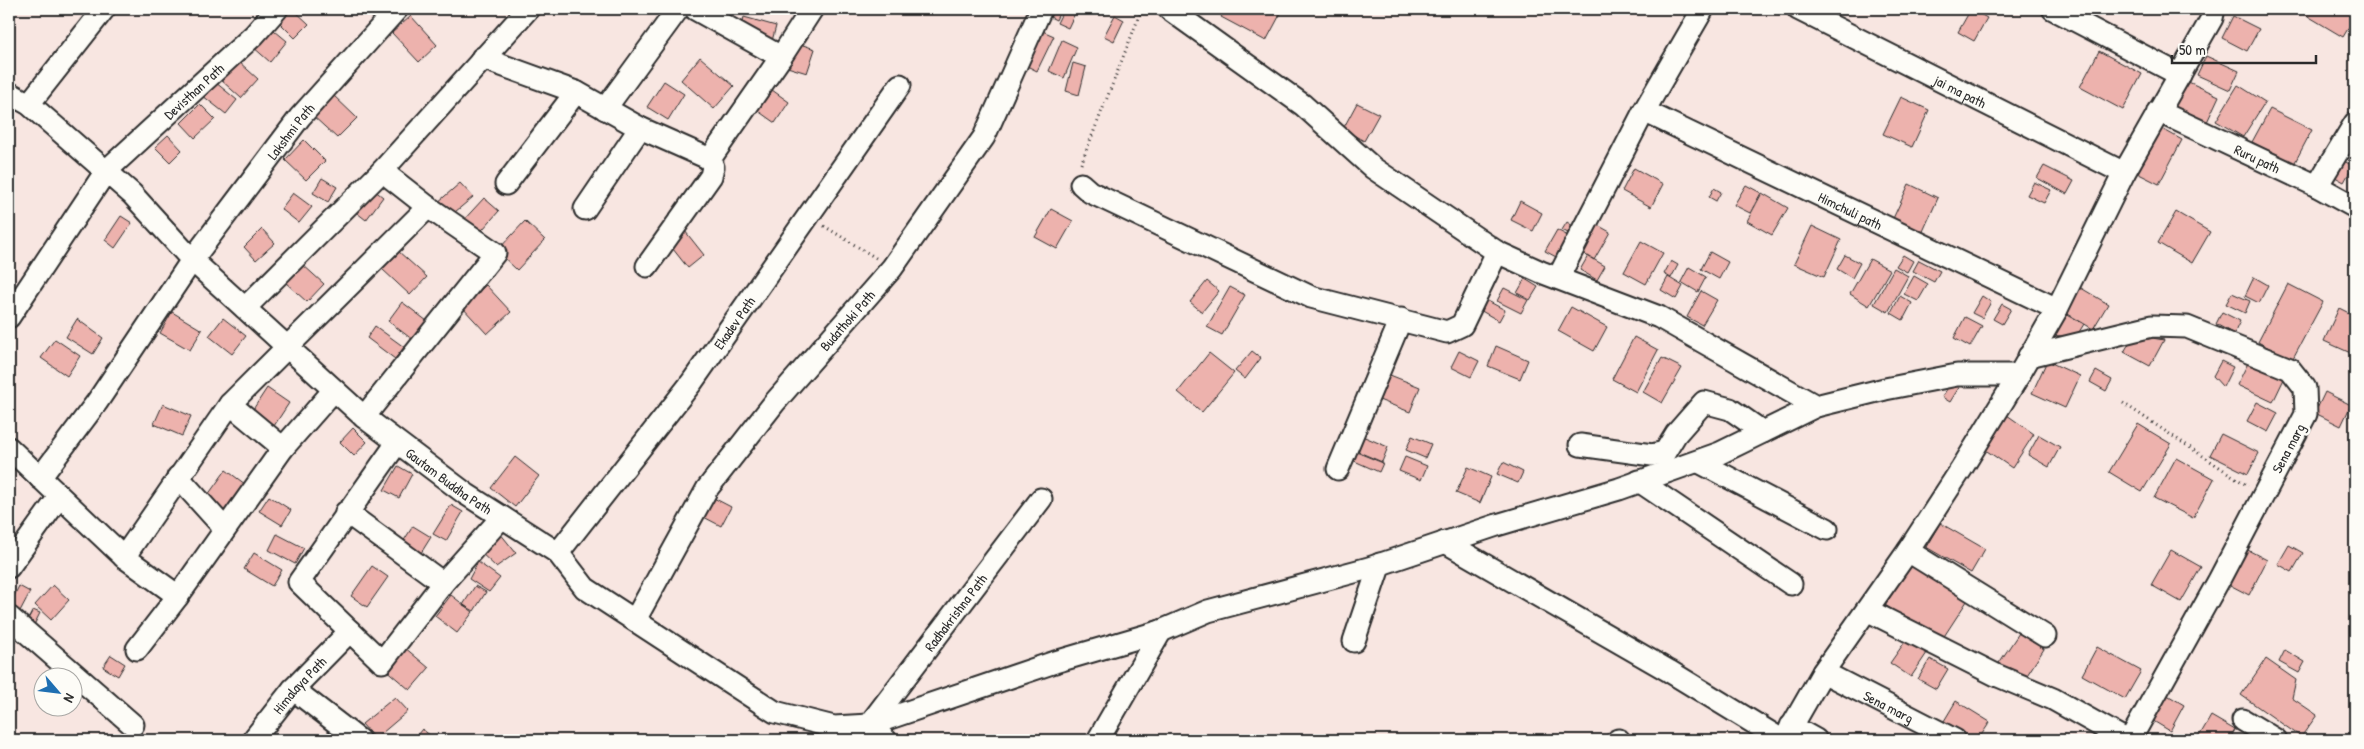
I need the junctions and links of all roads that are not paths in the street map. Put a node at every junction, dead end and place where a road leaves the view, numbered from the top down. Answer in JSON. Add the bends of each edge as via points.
{"nodes":[{"id":1,"x":104,"y":9,"type":"edge"},
{"id":2,"x":277,"y":9,"type":"edge"},
{"id":3,"x":397,"y":9,"type":"edge"},
{"id":4,"x":528,"y":9,"type":"edge"},
{"id":5,"x":678,"y":9,"type":"edge"},
{"id":6,"x":695,"y":9,"type":"edge"},
{"id":7,"x":812,"y":9,"type":"edge"},
{"id":8,"x":1041,"y":9,"type":"edge"},
{"id":9,"x":1169,"y":9,"type":"edge"},
{"id":10,"x":1703,"y":9,"type":"edge"},
{"id":11,"x":1798,"y":9,"type":"edge"},
{"id":12,"x":2053,"y":9,"type":"edge"},
{"id":13,"x":2214,"y":9,"type":"edge"},
{"id":14,"x":1196,"y":17,"type":"edge"},
{"id":15,"x":781,"y":57,"type":"junction"},
{"id":16,"x":482,"y":58,"type":"junction"},
{"id":17,"x":2180,"y":75,"type":"junction"},
{"id":18,"x":900,"y":85,"type":"dead end"},
{"id":19,"x":576,"y":92,"type":"junction"},
{"id":20,"x":9,"y":93,"type":"edge"},
{"id":21,"x":28,"y":104,"type":"junction"},
{"id":22,"x":605,"y":109,"type":"junction"},
{"id":23,"x":1644,"y":111,"type":"junction"},
{"id":24,"x":2158,"y":111,"type":"junction"},
{"id":25,"x":2355,"y":123,"type":"edge"},
{"id":26,"x":640,"y":128,"type":"junction"},
{"id":27,"x":710,"y":159,"type":"junction"},
{"id":28,"x":106,"y":171,"type":"junction"},
{"id":29,"x":382,"y":171,"type":"junction"},
{"id":30,"x":2124,"y":173,"type":"junction"},
{"id":31,"x":506,"y":184,"type":"dead end"},
{"id":32,"x":1081,"y":184,"type":"road end"},
{"id":33,"x":2317,"y":186,"type":"junction"},
{"id":34,"x":428,"y":207,"type":"junction"},
{"id":35,"x":2355,"y":207,"type":"edge"},
{"id":36,"x":586,"y":209,"type":"dead end"},
{"id":37,"x":1497,"y":252,"type":"junction"},
{"id":38,"x":192,"y":260,"type":"junction"},
{"id":39,"x":647,"y":266,"type":"dead end"},
{"id":40,"x":1558,"y":278,"type":"junction"},
{"id":41,"x":245,"y":308,"type":"junction"},
{"id":42,"x":2057,"y":309,"type":"junction"},
{"id":43,"x":9,"y":317,"type":"edge"},
{"id":44,"x":1401,"y":320,"type":"junction"},
{"id":45,"x":288,"y":346,"type":"junction"},
{"id":46,"x":2029,"y":356,"type":"junction"},
{"id":47,"x":2019,"y":375,"type":"junction"},
{"id":48,"x":334,"y":390,"type":"junction"},
{"id":49,"x":230,"y":404,"type":"junction"},
{"id":50,"x":1816,"y":406,"type":"junction"},
{"id":51,"x":364,"y":417,"type":"junction"},
{"id":52,"x":1762,"y":432,"type":"junction"},
{"id":53,"x":397,"y":443,"type":"junction"},
{"id":54,"x":1580,"y":445,"type":"dead end"},
{"id":55,"x":9,"y":448,"type":"edge"},
{"id":56,"x":283,"y":448,"type":"junction"},
{"id":57,"x":1698,"y":462,"type":"junction"},
{"id":58,"x":1338,"y":468,"type":"dead end"},
{"id":59,"x":178,"y":477,"type":"junction"},
{"id":60,"x":40,"y":478,"type":"junction"},
{"id":61,"x":1639,"y":482,"type":"junction"},
{"id":62,"x":59,"y":497,"type":"junction"},
{"id":63,"x":1041,"y":499,"type":"dead end"},
{"id":64,"x":346,"y":512,"type":"junction"},
{"id":65,"x":502,"y":517,"type":"junction"},
{"id":66,"x":224,"y":528,"type":"junction"},
{"id":67,"x":1827,"y":529,"type":"dead end"},
{"id":68,"x":1445,"y":542,"type":"junction"},
{"id":69,"x":1908,"y":551,"type":"junction"},
{"id":70,"x":558,"y":553,"type":"junction"},
{"id":71,"x":124,"y":557,"type":"junction"},
{"id":72,"x":1380,"y":564,"type":"junction"},
{"id":73,"x":9,"y":567,"type":"edge"},
{"id":74,"x":443,"y":583,"type":"junction"},
{"id":75,"x":1791,"y":584,"type":"dead end"},
{"id":76,"x":178,"y":596,"type":"junction"},
{"id":77,"x":1867,"y":610,"type":"junction"},
{"id":78,"x":9,"y":617,"type":"edge"},
{"id":79,"x":635,"y":620,"type":"junction"},
{"id":80,"x":350,"y":631,"type":"junction"},
{"id":81,"x":1161,"y":631,"type":"junction"},
{"id":82,"x":2044,"y":636,"type":"dead end"},
{"id":83,"x":1354,"y":641,"type":"dead end"},
{"id":84,"x":137,"y":649,"type":"dead end"},
{"id":85,"x":1823,"y":672,"type":"junction"},
{"id":86,"x":293,"y":689,"type":"junction"},
{"id":87,"x":2243,"y":720,"type":"dead end"},
{"id":88,"x":132,"y":725,"type":"dead end"},
{"id":89,"x":869,"y":725,"type":"junction"},
{"id":90,"x":828,"y":734,"type":"edge"},
{"id":91,"x":1786,"y":735,"type":"edge"},
{"id":92,"x":253,"y":740,"type":"edge"},
{"id":93,"x":359,"y":740,"type":"edge"},
{"id":94,"x":886,"y":740,"type":"edge"},
{"id":95,"x":1098,"y":740,"type":"edge"},
{"id":96,"x":1816,"y":740,"type":"edge"},
{"id":97,"x":1954,"y":740,"type":"edge"},
{"id":98,"x":2126,"y":740,"type":"edge"},
{"id":99,"x":2130,"y":740,"type":"edge"},
{"id":100,"x":2276,"y":740,"type":"edge"}],
"edges":[{"from":1,"to":21,"type":"street"},
{"from":2,"to":28,"type":"street","name":"Devisthan Path"},
{"from":3,"to":38,"type":"street","name":"Lakshmi Path","via":[[300,118]]},
{"from":4,"to":16,"type":"street"},
{"from":5,"to":22,"type":"street"},
{"from":6,"to":15,"type":"street"},
{"from":7,"to":15,"type":"street"},
{"from":8,"to":79,"type":"street","name":"Budathoki Path","via":[[984,136],[892,268],[775,402],[707,489]]},
{"from":9,"to":14,"type":"street"},
{"from":10,"to":23,"type":"street"},
{"from":11,"to":30,"type":"street","name":"jai ma path"},
{"from":12,"to":17,"type":"street"},
{"from":13,"to":17,"type":"street"},
{"from":14,"to":37,"type":"street","via":[[1373,168]]},
{"from":15,"to":27,"type":"street"},
{"from":16,"to":19,"type":"street"},
{"from":16,"to":29,"type":"street"},
{"from":17,"to":24,"type":"street"},
{"from":18,"to":70,"type":"street","name":"Ekadev Path","via":[[692,382]]},
{"from":19,"to":22,"type":"street"},
{"from":19,"to":31,"type":"street"},
{"from":20,"to":21,"type":"street","name":"Gautam Buddha Path"},
{"from":21,"to":28,"type":"street","name":"Gautam Buddha Path"},
{"from":22,"to":26,"type":"street"},
{"from":23,"to":40,"type":"street"},
{"from":23,"to":42,"type":"street","name":"Himchuli path"},
{"from":24,"to":30,"type":"street"},
{"from":24,"to":33,"type":"street","name":"Ruru path"},
{"from":25,"to":33,"type":"street"},
{"from":26,"to":27,"type":"street"},
{"from":26,"to":36,"type":"street"},
{"from":27,"to":39,"type":"street","via":[[713,167],[711,176]]},
{"from":28,"to":38,"type":"street","name":"Gautam Buddha Path","via":[[132,194]]},
{"from":28,"to":43,"type":"street","name":"Devisthan Path"},
{"from":29,"to":34,"type":"street"},
{"from":29,"to":41,"type":"street"},
{"from":30,"to":42,"type":"street"},
{"from":32,"to":44,"type":"street","via":[[1090,192],[1311,297]]},
{"from":33,"to":35,"type":"street","name":"Ruru path"},
{"from":34,"to":45,"type":"street"},
{"from":34,"to":51,"type":"street","via":[[495,253]]},
{"from":37,"to":40,"type":"street"},
{"from":37,"to":44,"type":"street","via":[[1462,325],[1447,332]]},
{"from":38,"to":41,"type":"street","name":"Gautam Buddha Path"},
{"from":38,"to":60,"type":"street","name":"Lakshmi Path","via":[[97,402]]},
{"from":40,"to":50,"type":"street","via":[[1660,317]]},
{"from":41,"to":45,"type":"street","name":"Gautam Buddha Path"},
{"from":42,"to":46,"type":"street"},
{"from":44,"to":58,"type":"street"},
{"from":45,"to":48,"type":"street","name":"Gautam Buddha Path"},
{"from":45,"to":49,"type":"street"},
{"from":46,"to":47,"type":"street"},
{"from":46,"to":99,"type":"street","name":"Sena marg","via":[[2152,326],[2187,327],[2290,369],[2305,388],[2306,414]]},
{"from":47,"to":50,"type":"street","name":"Gautam Buddha Path","via":[[1957,375]]},
{"from":47,"to":69,"type":"street"},
{"from":48,"to":51,"type":"street","name":"Gautam Buddha Path"},
{"from":48,"to":56,"type":"street"},
{"from":49,"to":56,"type":"street"},
{"from":49,"to":59,"type":"street"},
{"from":50,"to":52,"type":"street","name":"Gautam Buddha Path"},
{"from":51,"to":53,"type":"street","name":"Gautam Buddha Path"},
{"from":52,"to":54,"type":"street","via":[[1730,409],[1704,402],[1665,452],[1652,455]]},
{"from":52,"to":57,"type":"street","name":"Gautam Buddha Path"},
{"from":53,"to":64,"type":"street"},
{"from":53,"to":65,"type":"street","name":"Gautam Buddha Path"},
{"from":55,"to":60,"type":"street"},
{"from":56,"to":66,"type":"street"},
{"from":57,"to":61,"type":"street","name":"Gautam Buddha Path"},
{"from":57,"to":67,"type":"street"},
{"from":59,"to":66,"type":"street"},
{"from":59,"to":71,"type":"street"},
{"from":60,"to":62,"type":"street"},
{"from":61,"to":68,"type":"street","name":"Gautam Buddha Path"},
{"from":61,"to":75,"type":"street"},
{"from":62,"to":71,"type":"street"},
{"from":62,"to":73,"type":"street"},
{"from":63,"to":89,"type":"street","name":"Radhakrishna Path"},
{"from":64,"to":74,"type":"street"},
{"from":64,"to":80,"type":"street","via":[[299,582]]},
{"from":65,"to":70,"type":"street","name":"Gautam Buddha Path"},
{"from":65,"to":74,"type":"street"},
{"from":66,"to":76,"type":"street"},
{"from":68,"to":72,"type":"street","name":"Gautam Buddha Path"},
{"from":68,"to":91,"type":"street"},
{"from":69,"to":77,"type":"street"},
{"from":69,"to":82,"type":"street"},
{"from":70,"to":79,"type":"street","name":"Gautam Buddha Path","via":[[585,588]]},
{"from":71,"to":76,"type":"street"},
{"from":72,"to":81,"type":"street","name":"Gautam Buddha Path","via":[[1208,611]]},
{"from":72,"to":83,"type":"street"},
{"from":74,"to":80,"type":"street","via":[[382,662]]},
{"from":76,"to":84,"type":"street"},
{"from":77,"to":85,"type":"street"},
{"from":77,"to":98,"type":"street","via":[[1996,675],[2053,699]]},
{"from":78,"to":88,"type":"street"},
{"from":79,"to":90,"type":"street","name":"Gautam Buddha Path","via":[[775,712]]},
{"from":80,"to":86,"type":"street","name":"Himalaya Path"},
{"from":81,"to":89,"type":"street","name":"Gautam Buddha Path","via":[[1055,662]]},
{"from":81,"to":95,"type":"street"},
{"from":85,"to":91,"type":"street"},
{"from":85,"to":97,"type":"street","name":"Sena marg"},
{"from":86,"to":92,"type":"street","name":"Himalaya Path"},
{"from":86,"to":93,"type":"street"},
{"from":87,"to":100,"type":"street"},
{"from":89,"to":90,"type":"street","name":"Gautam Buddha Path"},
{"from":89,"to":94,"type":"street"},
{"from":91,"to":96,"type":"street"}]}
